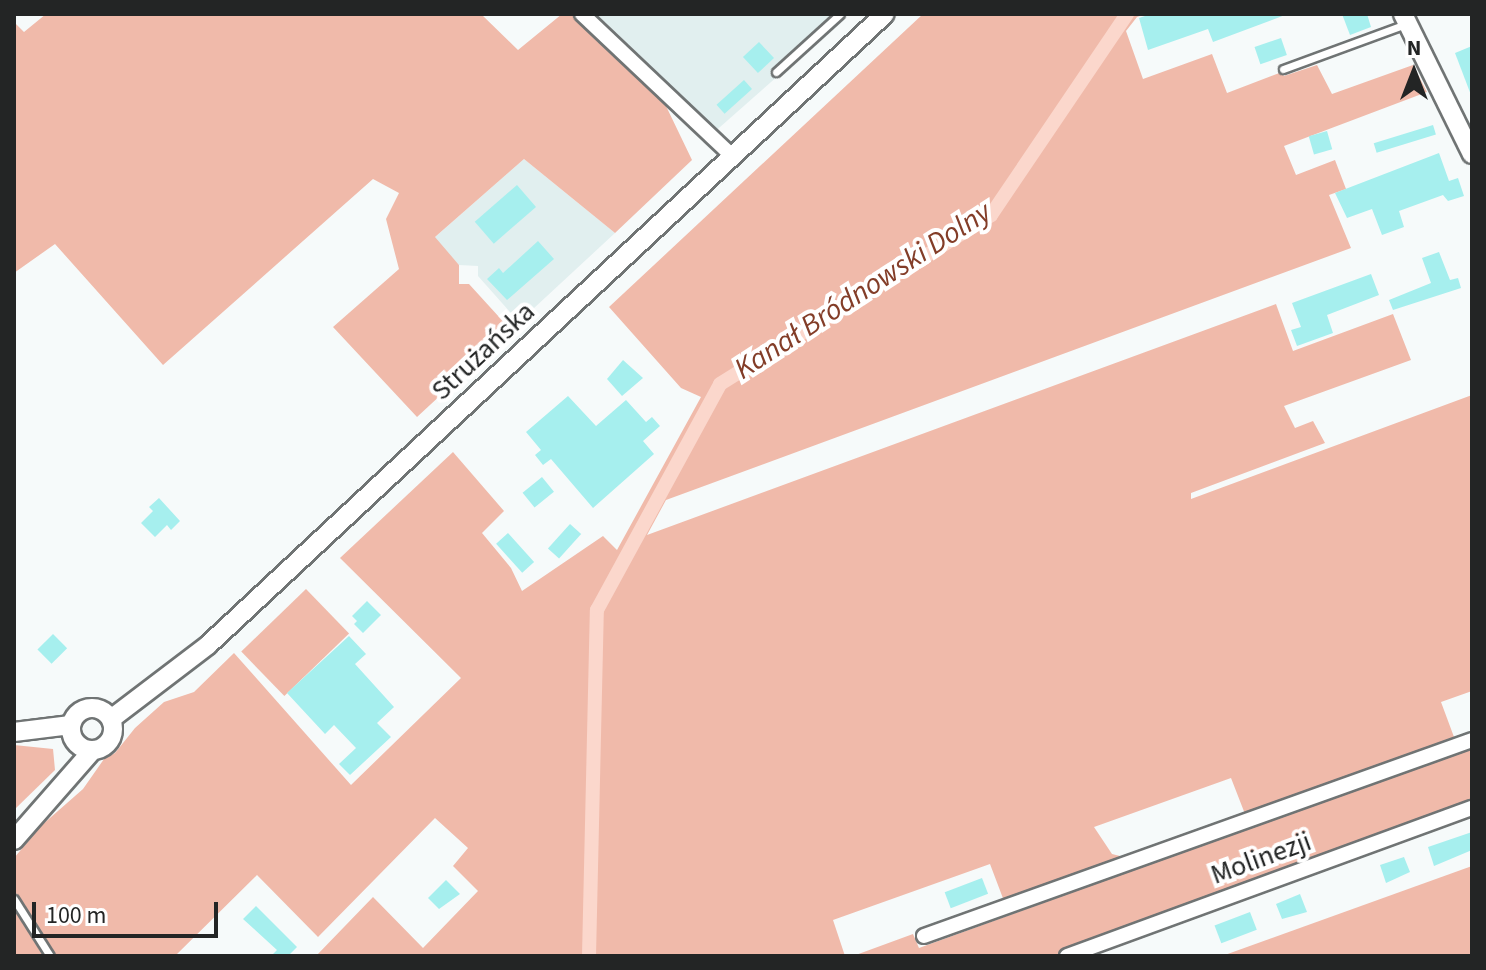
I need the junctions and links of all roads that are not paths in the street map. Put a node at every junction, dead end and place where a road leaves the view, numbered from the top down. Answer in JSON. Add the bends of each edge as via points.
{"nodes":[{"id":1,"x":582,"y":14,"type":"edge"},
{"id":2,"x":840,"y":14,"type":"edge"},
{"id":3,"x":885,"y":14,"type":"edge"},
{"id":4,"x":1405,"y":19,"type":"edge"},
{"id":5,"x":1283,"y":69,"type":"dead end"},
{"id":6,"x":776,"y":72,"type":"dead end"},
{"id":7,"x":1472,"y":154,"type":"edge"},
{"id":8,"x":732,"y":156,"type":"junction"},
{"id":9,"x":111,"y":719,"type":"junction"},
{"id":10,"x":71,"y":725,"type":"junction"},
{"id":11,"x":14,"y":732,"type":"edge"},
{"id":12,"x":1472,"y":740,"type":"edge"},
{"id":13,"x":92,"y":751,"type":"junction"},
{"id":14,"x":1472,"y":808,"type":"edge"},
{"id":15,"x":14,"y":840,"type":"edge"},
{"id":16,"x":14,"y":899,"type":"edge"},
{"id":17,"x":924,"y":936,"type":"dead end"},
{"id":18,"x":50,"y":956,"type":"edge"},
{"id":19,"x":1067,"y":956,"type":"edge"}],
"edges":[{"from":1,"to":8,"type":"street"},
{"from":2,"to":6,"type":"lane"},
{"from":3,"to":8,"type":"main road","name":"Strużańska"},
{"from":4,"to":5,"type":"lane"},
{"from":4,"to":7,"type":"main road"},
{"from":8,"to":9,"type":"main road","name":"Strużańska","via":[[208,645]]},
{"from":9,"to":10,"type":"main road","via":[[90,708],[75,715]]},
{"from":9,"to":13,"type":"main road","via":[[111,739]]},
{"from":10,"to":11,"type":"main road"},
{"from":10,"to":13,"type":"main road","via":[[77,746]]},
{"from":12,"to":17,"type":"street"},
{"from":13,"to":15,"type":"main road"},
{"from":14,"to":19,"type":"street","name":"Molinezji"},
{"from":16,"to":18,"type":"lane"}]}
